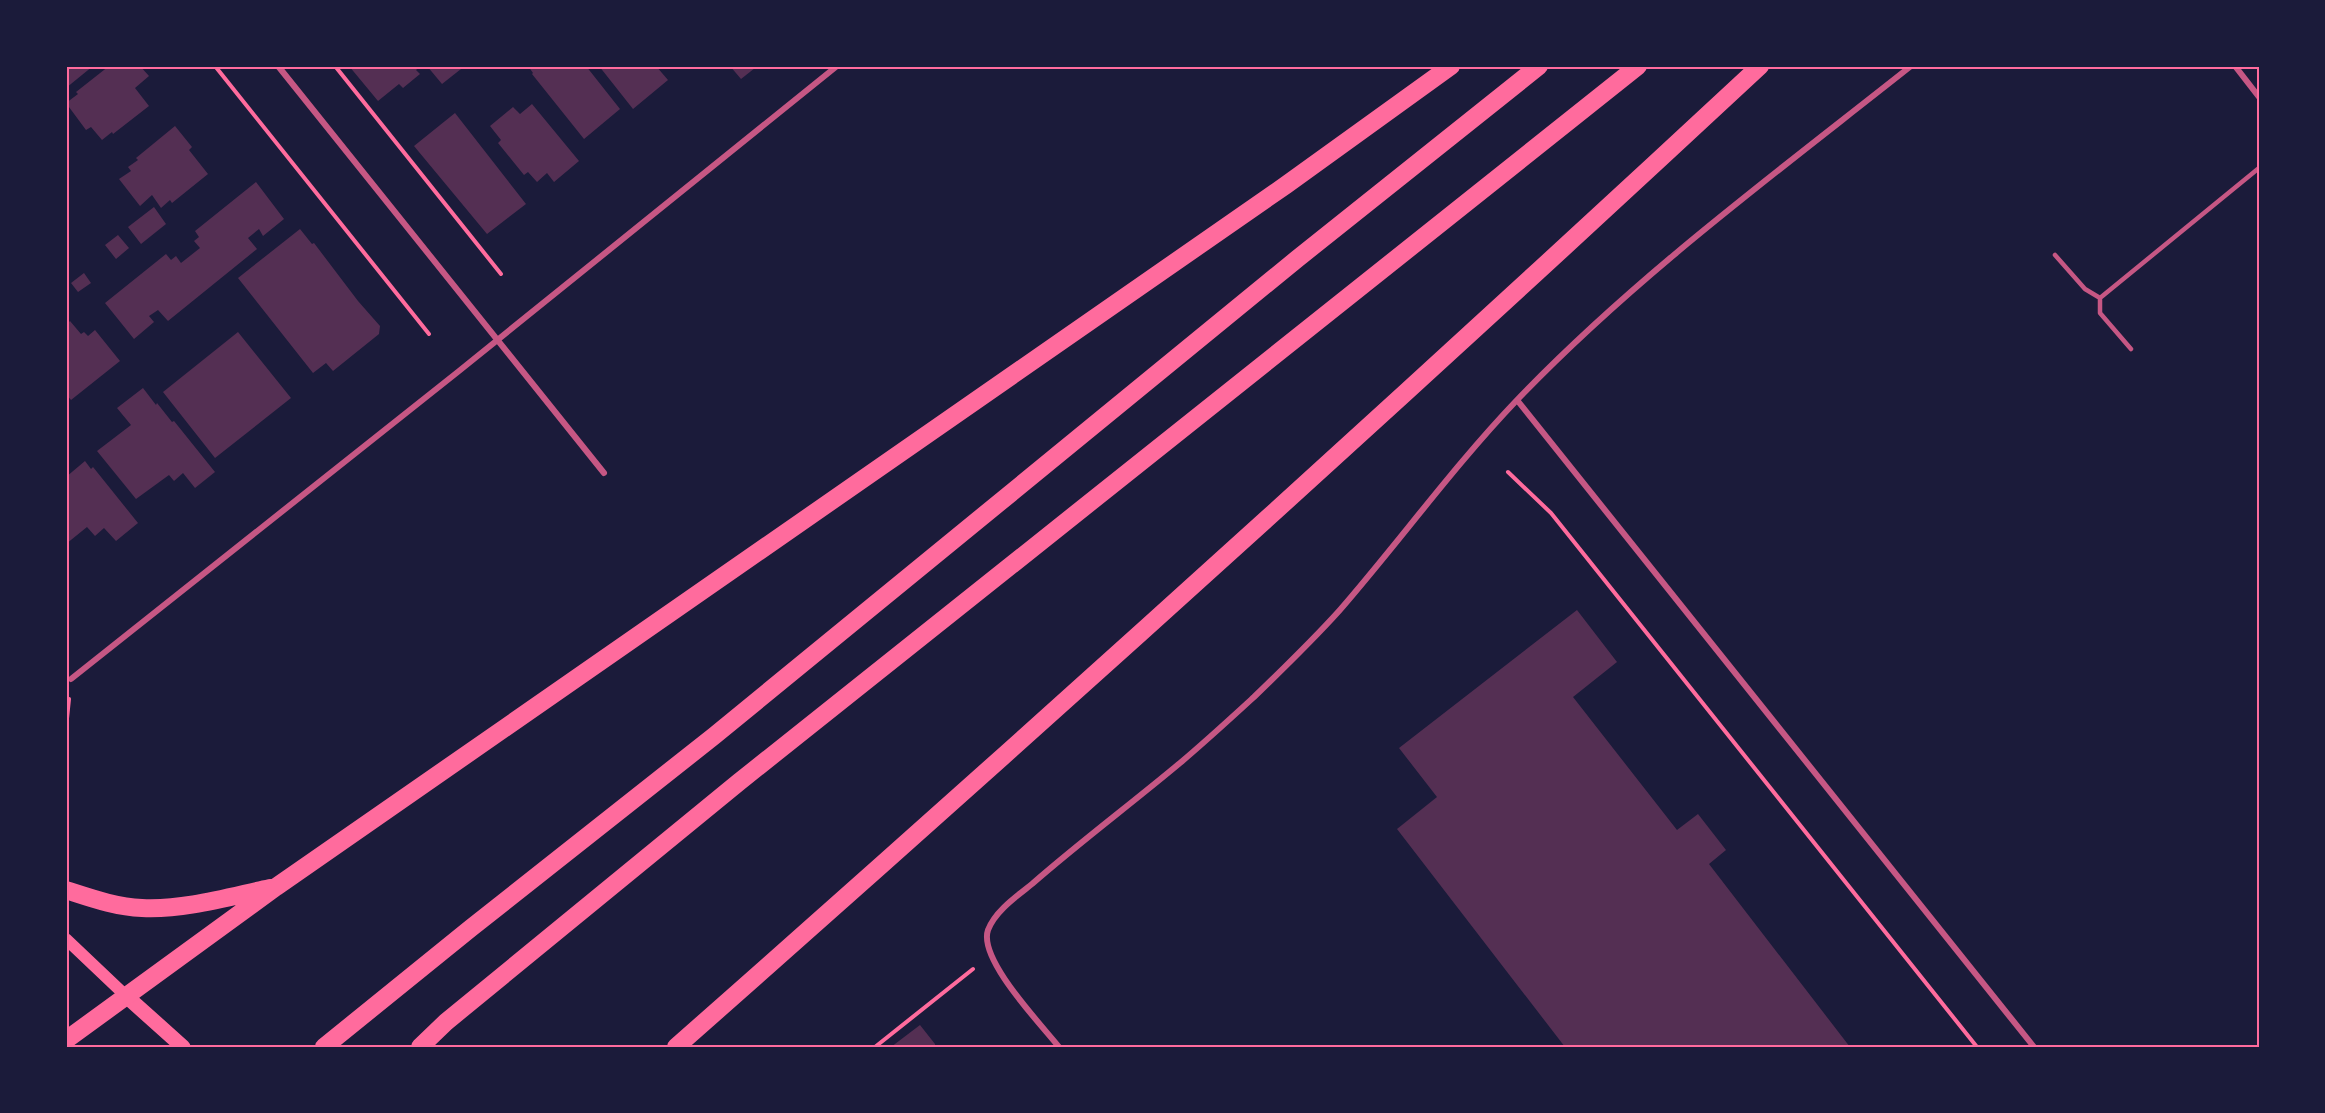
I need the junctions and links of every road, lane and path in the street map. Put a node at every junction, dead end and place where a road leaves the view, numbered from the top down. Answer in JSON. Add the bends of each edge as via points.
{"nodes":[{"id":1,"x":215,"y":66,"type":"edge"},
{"id":2,"x":278,"y":66,"type":"edge"},
{"id":3,"x":335,"y":66,"type":"edge"},
{"id":4,"x":837,"y":66,"type":"edge"},
{"id":5,"x":1451,"y":66,"type":"edge"},
{"id":6,"x":1539,"y":66,"type":"edge"},
{"id":7,"x":1638,"y":66,"type":"edge"},
{"id":8,"x":1760,"y":66,"type":"edge"},
{"id":9,"x":1911,"y":66,"type":"edge"},
{"id":10,"x":2235,"y":66,"type":"edge"},
{"id":11,"x":2259,"y":97,"type":"edge"},
{"id":12,"x":2259,"y":168,"type":"edge"},
{"id":13,"x":2055,"y":255,"type":"dead end"},
{"id":14,"x":501,"y":274,"type":"dead end"},
{"id":15,"x":2100,"y":297,"type":"junction"},
{"id":16,"x":429,"y":334,"type":"dead end"},
{"id":17,"x":498,"y":340,"type":"junction"},
{"id":18,"x":2131,"y":349,"type":"dead end"},
{"id":19,"x":1517,"y":400,"type":"junction"},
{"id":20,"x":1508,"y":472,"type":"dead end"},
{"id":21,"x":604,"y":473,"type":"dead end"},
{"id":22,"x":71,"y":679,"type":"joint"},
{"id":23,"x":66,"y":728,"type":"edge"},
{"id":24,"x":276,"y":887,"type":"junction"},
{"id":25,"x":66,"y":890,"type":"edge"},
{"id":26,"x":66,"y":939,"type":"edge"},
{"id":27,"x":990,"y":955,"type":"junction"},
{"id":28,"x":124,"y":995,"type":"junction"},
{"id":29,"x":66,"y":1040,"type":"edge"},
{"id":30,"x":183,"y":1047,"type":"edge"},
{"id":31,"x":324,"y":1047,"type":"edge"},
{"id":32,"x":420,"y":1047,"type":"edge"},
{"id":33,"x":676,"y":1047,"type":"edge"},
{"id":34,"x":875,"y":1047,"type":"edge"},
{"id":35,"x":1059,"y":1047,"type":"edge"},
{"id":36,"x":1977,"y":1047,"type":"edge"},
{"id":37,"x":2034,"y":1047,"type":"edge"}],
"edges":[{"from":1,"to":16,"type":"path"},
{"from":2,"to":17,"type":"street"},
{"from":3,"to":14,"type":"path"},
{"from":4,"to":17,"type":"street"},
{"from":5,"to":24,"type":"highway","via":[[1286,185]]},
{"from":6,"to":31,"type":"highway","via":[[714,736]]},
{"from":7,"to":32,"type":"highway","via":[[748,774]]},
{"from":8,"to":33,"type":"highway","via":[[973,784]]},
{"from":9,"to":19,"type":"street","via":[[1642,282]]},
{"from":10,"to":11,"type":"street"},
{"from":12,"to":15,"type":"lane"},
{"from":13,"to":15,"type":"lane","via":[[2085,289]]},
{"from":15,"to":18,"type":"lane","via":[[2100,313]]},
{"from":17,"to":21,"type":"street"},
{"from":17,"to":22,"type":"street"},
{"from":19,"to":27,"type":"street","via":[[1336,614],[1253,698],[996,916],[987,934]]},
{"from":19,"to":37,"type":"street"},
{"from":20,"to":36,"type":"path","via":[[1551,513]]},
{"from":22,"to":23,"type":"path"},
{"from":24,"to":25,"type":"highway","via":[[166,908],[114,904]]},
{"from":24,"to":28,"type":"highway"},
{"from":26,"to":28,"type":"main road"},
{"from":27,"to":34,"type":"path"},
{"from":27,"to":35,"type":"street"},
{"from":28,"to":29,"type":"highway"},
{"from":28,"to":30,"type":"main road"}]}
